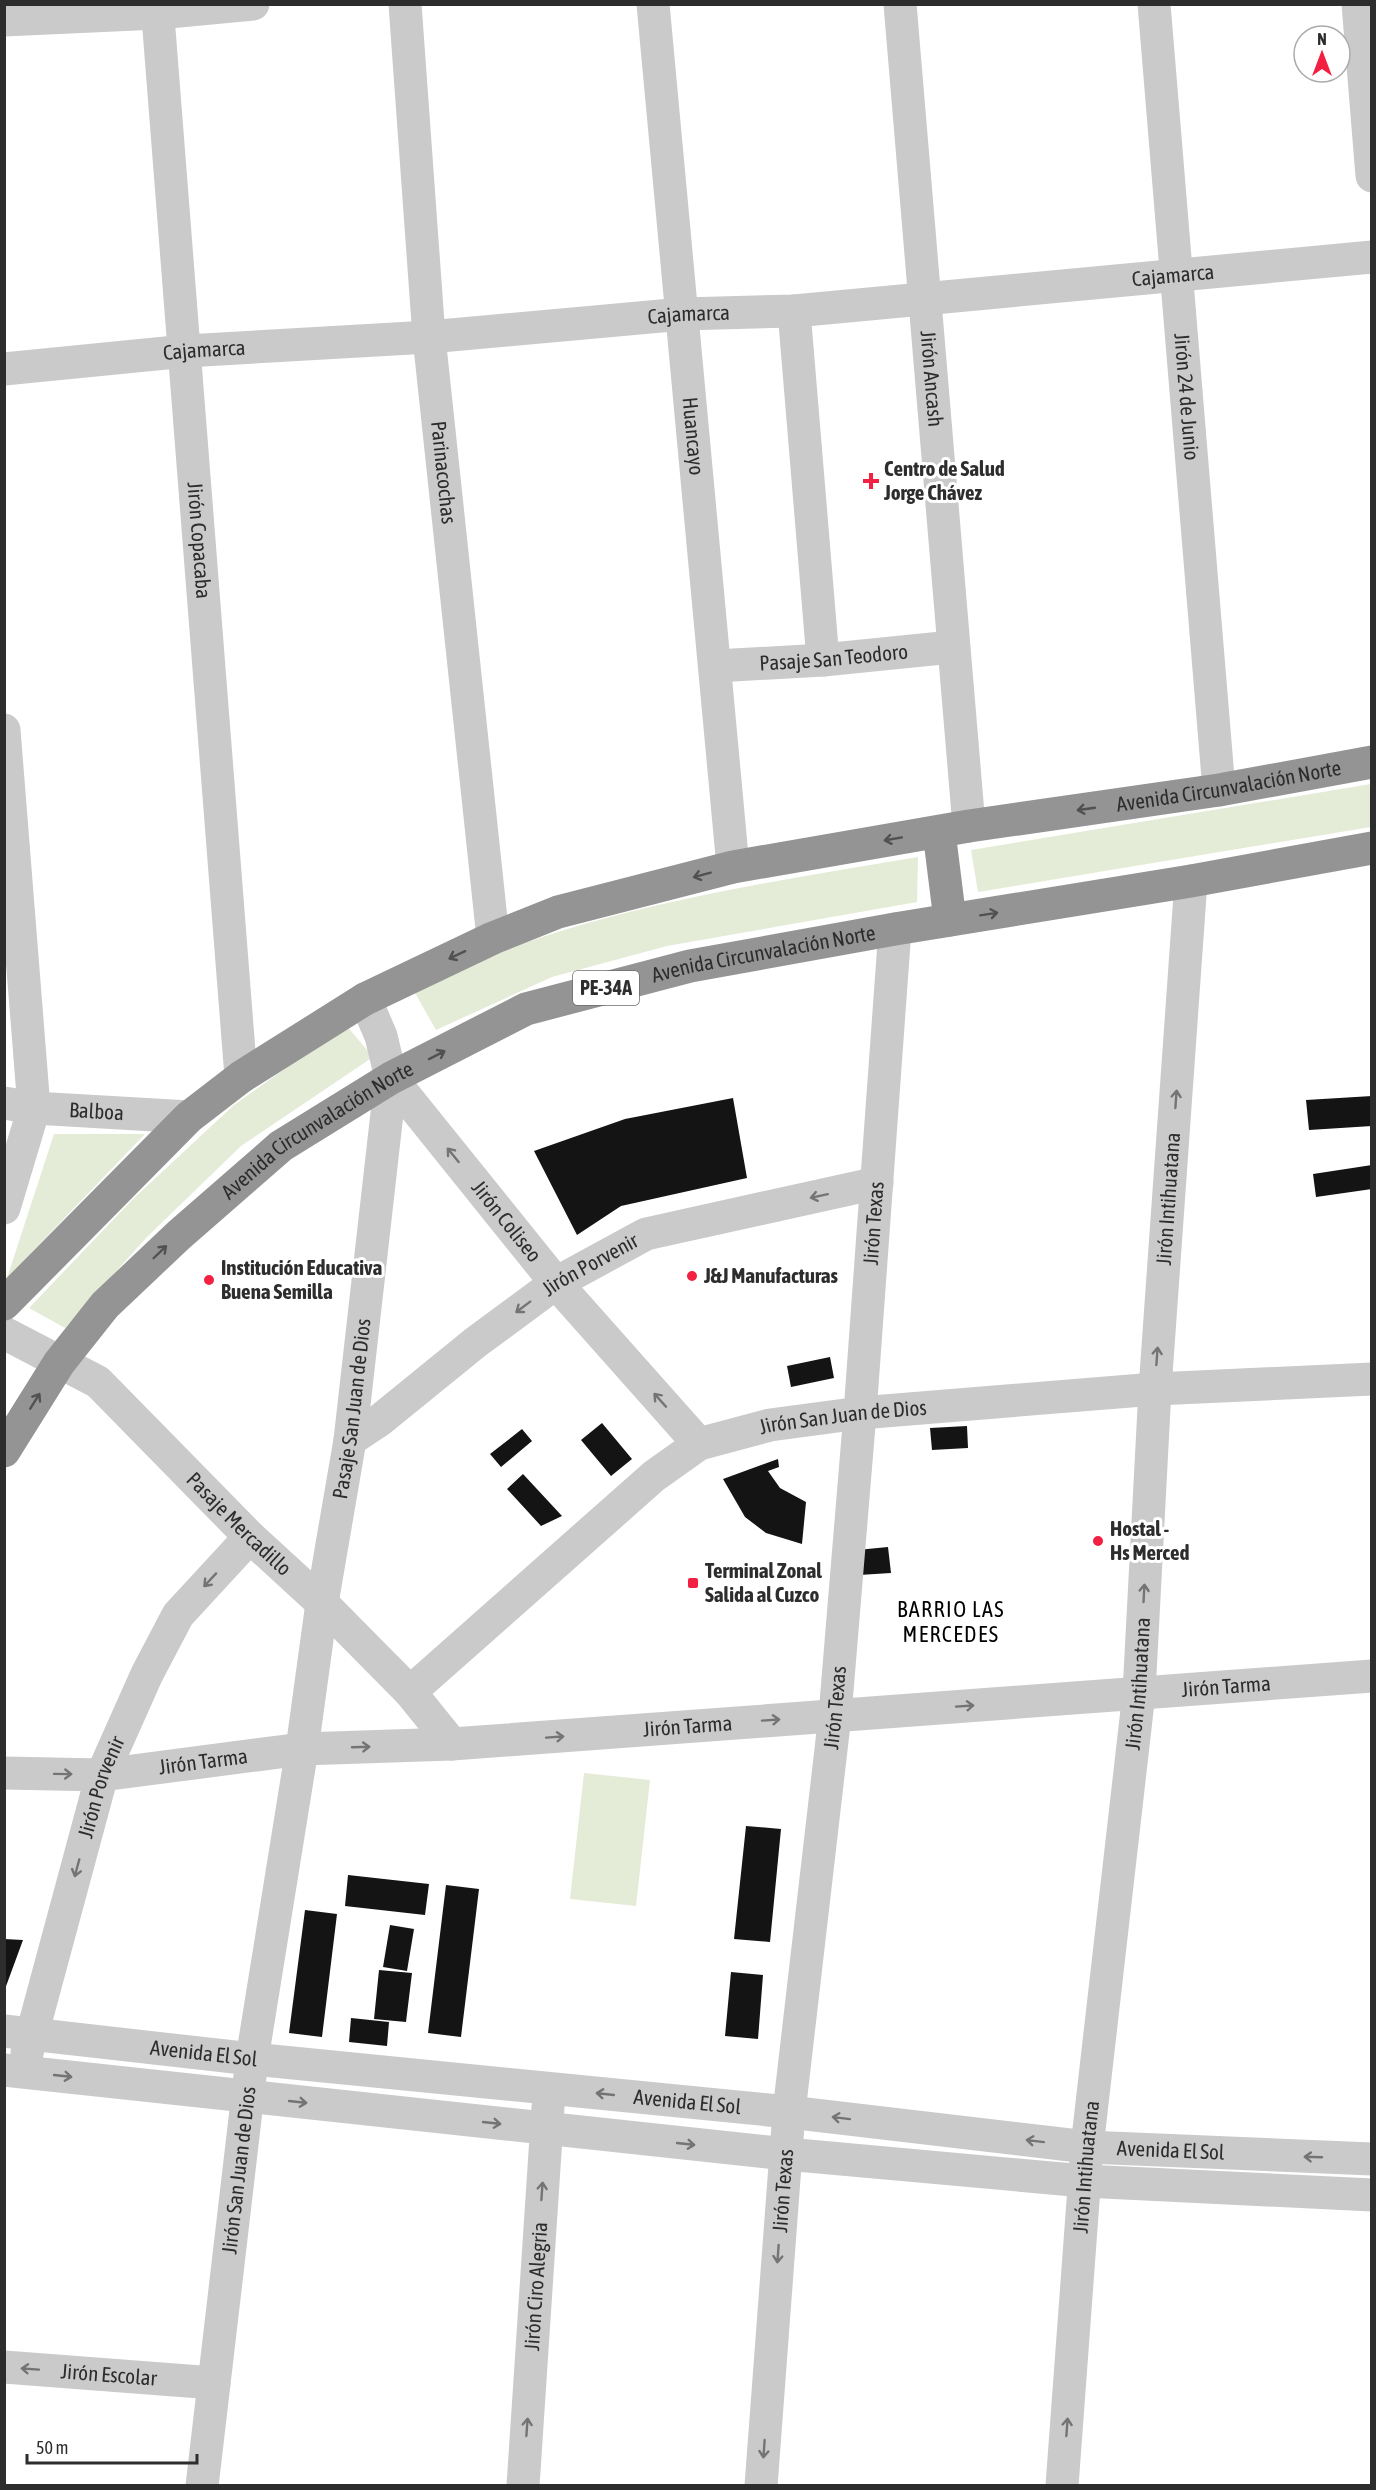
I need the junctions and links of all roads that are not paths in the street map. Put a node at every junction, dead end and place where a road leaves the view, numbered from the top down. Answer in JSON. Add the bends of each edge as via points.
{"nodes":[{"id":1,"x":253,"y":4,"type":"edge"},
{"id":2,"x":405,"y":4,"type":"edge"},
{"id":3,"x":652,"y":4,"type":"edge"},
{"id":4,"x":900,"y":4,"type":"edge"},
{"id":5,"x":1154,"y":4,"type":"edge"},
{"id":6,"x":1358,"y":4,"type":"edge"},
{"id":7,"x":158,"y":9,"type":"edge"},
{"id":8,"x":4,"y":20,"type":"edge"},
{"id":9,"x":1371,"y":176,"type":"edge"},
{"id":10,"x":1371,"y":257,"type":"edge"},
{"id":11,"x":1178,"y":277,"type":"junction"},
{"id":12,"x":923,"y":297,"type":"junction"},
{"id":13,"x":794,"y":311,"type":"junction"},
{"id":14,"x":683,"y":314,"type":"junction"},
{"id":15,"x":429,"y":337,"type":"junction"},
{"id":16,"x":186,"y":351,"type":"junction"},
{"id":17,"x":4,"y":369,"type":"edge"},
{"id":18,"x":952,"y":647,"type":"junction"},
{"id":19,"x":823,"y":660,"type":"junction"},
{"id":20,"x":716,"y":666,"type":"junction"},
{"id":21,"x":4,"y":730,"type":"edge"},
{"id":22,"x":1371,"y":762,"type":"edge"},
{"id":23,"x":1219,"y":790,"type":"junction"},
{"id":24,"x":954,"y":829,"type":"junction"},
{"id":25,"x":9,"y":844,"type":"edge"},
{"id":26,"x":1371,"y":848,"type":"edge"},
{"id":27,"x":733,"y":867,"type":"junction"},
{"id":28,"x":1191,"y":881,"type":"junction"},
{"id":29,"x":950,"y":920,"type":"junction"},
{"id":30,"x":895,"y":929,"type":"junction"},
{"id":31,"x":493,"y":939,"type":"junction"},
{"id":32,"x":365,"y":999,"type":"junction"},
{"id":33,"x":241,"y":1077,"type":"junction"},
{"id":34,"x":391,"y":1078,"type":"junction"},
{"id":35,"x":19,"y":1105,"type":"edge"},
{"id":36,"x":189,"y":1116,"type":"junction"},
{"id":37,"x":877,"y":1183,"type":"junction"},
{"id":38,"x":4,"y":1208,"type":"edge"},
{"id":39,"x":556,"y":1282,"type":"junction"},
{"id":40,"x":4,"y":1304,"type":"edge"},
{"id":41,"x":4,"y":1333,"type":"edge"},
{"id":42,"x":59,"y":1363,"type":"junction"},
{"id":43,"x":1371,"y":1379,"type":"edge"},
{"id":44,"x":1155,"y":1389,"type":"junction"},
{"id":45,"x":860,"y":1413,"type":"junction"},
{"id":46,"x":350,"y":1440,"type":"junction"},
{"id":47,"x":699,"y":1444,"type":"junction"},
{"id":48,"x":4,"y":1451,"type":"edge"},
{"id":49,"x":250,"y":1537,"type":"junction"},
{"id":50,"x":322,"y":1603,"type":"junction"},
{"id":51,"x":1371,"y":1676,"type":"edge"},
{"id":52,"x":410,"y":1692,"type":"junction"},
{"id":53,"x":1139,"y":1693,"type":"junction"},
{"id":54,"x":835,"y":1715,"type":"junction"},
{"id":55,"x":452,"y":1744,"type":"junction"},
{"id":56,"x":302,"y":1749,"type":"junction"},
{"id":57,"x":4,"y":1773,"type":"edge"},
{"id":58,"x":102,"y":1775,"type":"junction"},
{"id":59,"x":19,"y":2032,"type":"edge"},
{"id":60,"x":252,"y":2059,"type":"junction"},
{"id":61,"x":13,"y":2071,"type":"edge"},
{"id":62,"x":550,"y":2089,"type":"junction"},
{"id":63,"x":247,"y":2096,"type":"junction"},
{"id":64,"x":789,"y":2112,"type":"junction"},
{"id":65,"x":546,"y":2129,"type":"junction"},
{"id":66,"x":1087,"y":2147,"type":"junction"},
{"id":67,"x":786,"y":2154,"type":"junction"},
{"id":68,"x":1371,"y":2159,"type":"edge"},
{"id":69,"x":1084,"y":2181,"type":"junction"},
{"id":70,"x":1371,"y":2195,"type":"edge"},
{"id":71,"x":4,"y":2367,"type":"edge"},
{"id":72,"x":214,"y":2383,"type":"junction"},
{"id":73,"x":202,"y":2486,"type":"edge"},
{"id":74,"x":523,"y":2486,"type":"edge"},
{"id":75,"x":761,"y":2486,"type":"edge"},
{"id":76,"x":1062,"y":2486,"type":"edge"}],
"edges":[{"from":1,"to":7,"type":"street"},
{"from":2,"to":15,"type":"street","name":"Parinacochas"},
{"from":3,"to":14,"type":"street","name":"Huancayo"},
{"from":4,"to":12,"type":"street","name":"Jirón Ancash"},
{"from":5,"to":11,"type":"street","name":"Jirón 24 de Junio"},
{"from":6,"to":9,"type":"street"},
{"from":7,"to":8,"type":"street"},
{"from":7,"to":16,"type":"street","name":"Jirón Copacaba"},
{"from":10,"to":11,"type":"street","name":"Cajamarca"},
{"from":11,"to":12,"type":"street","name":"Cajamarca"},
{"from":11,"to":23,"type":"street","name":"Jirón 24 de Junio"},
{"from":12,"to":13,"type":"street","name":"Cajamarca"},
{"from":12,"to":18,"type":"street","name":"Jirón Ancash"},
{"from":13,"to":14,"type":"street","name":"Cajamarca"},
{"from":13,"to":19,"type":"street"},
{"from":14,"to":15,"type":"street","name":"Cajamarca"},
{"from":14,"to":20,"type":"street","name":"Huancayo"},
{"from":15,"to":16,"type":"street","name":"Cajamarca"},
{"from":15,"to":31,"type":"street","name":"Parinacochas"},
{"from":16,"to":17,"type":"street","name":"Cajamarca"},
{"from":16,"to":33,"type":"street","name":"Jirón Copacaba"},
{"from":18,"to":19,"type":"street","name":"Pasaje San Teodoro"},
{"from":18,"to":24,"type":"street","name":"Jirón Ancash"},
{"from":19,"to":20,"type":"street","name":"Pasaje San Teodoro"},
{"from":20,"to":27,"type":"street","name":"Huancayo"},
{"from":21,"to":25,"type":"street"},
{"from":22,"to":23,"type":"highway","name":"Avenida Circunvalación Norte"},
{"from":23,"to":24,"type":"highway","name":"Avenida Circunvalación Norte","one_way":true},
{"from":24,"to":27,"type":"highway","name":"Avenida Circunvalación Norte","one_way":true},
{"from":24,"to":29,"type":"highway"},
{"from":25,"to":35,"type":"street"},
{"from":26,"to":28,"type":"highway","name":"Avenida Circunvalación Norte","number":"PE-34A"},
{"from":27,"to":31,"type":"highway","name":"Avenida Circunvalación Norte","one_way":true,"via":[[558,912]]},
{"from":29,"to":28,"type":"highway","name":"Avenida Circunvalación Norte","number":"PE-34A","one_way":true},
{"from":44,"to":28,"type":"street","name":"Jirón Intihuatana","one_way":true},
{"from":29,"to":30,"type":"highway","name":"Avenida Circunvalación Norte","number":"PE-34A"},
{"from":34,"to":30,"type":"highway","name":"Avenida Circunvalación Norte","number":"PE-34A","one_way":true,"via":[[526,1009],[690,966]]},
{"from":30,"to":37,"type":"street","name":"Jirón Texas"},
{"from":31,"to":32,"type":"highway","name":"Avenida Circunvalación Norte","one_way":true},
{"from":32,"to":33,"type":"highway","name":"Avenida Circunvalación Norte"},
{"from":32,"to":34,"type":"street","name":"Pasaje San Juan de Dios","via":[[381,1036]]},
{"from":33,"to":36,"type":"highway","name":"Avenida Circunvalación Norte"},
{"from":39,"to":34,"type":"street","name":"Jirón Coliseo","one_way":true},
{"from":42,"to":34,"type":"highway","name":"Avenida Circunvalación Norte","number":"PE-34A","one_way":true,"via":[[105,1305],[178,1235],[281,1146]]},
{"from":34,"to":46,"type":"street","name":"Pasaje San Juan de Dios"},
{"from":35,"to":36,"type":"street","name":"Balboa"},
{"from":35,"to":38,"type":"street"},
{"from":36,"to":40,"type":"highway","name":"Avenida Circunvalación Norte"},
{"from":37,"to":39,"type":"street","name":"Jirón Porvenir","one_way":true,"via":[[646,1234]]},
{"from":37,"to":45,"type":"street","name":"Jirón Texas"},
{"from":39,"to":46,"type":"street","name":"Jirón Porvenir","one_way":true},
{"from":47,"to":39,"type":"street","name":"Jirón Coliseo","one_way":true},
{"from":41,"to":42,"type":"street","name":"Pasaje Mercadillo"},
{"from":48,"to":42,"type":"highway","name":"Avenida Circunvalación Norte","number":"PE-34A","one_way":true},
{"from":42,"to":49,"type":"street","name":"Pasaje Mercadillo","via":[[98,1382]]},
{"from":43,"to":44,"type":"street","name":"Jirón San Juan de Dios"},
{"from":44,"to":45,"type":"street","name":"Jirón San Juan de Dios"},
{"from":53,"to":44,"type":"street","name":"Jirón Intihuatana","one_way":true},
{"from":45,"to":47,"type":"street","name":"Jirón San Juan de Dios","via":[[770,1425]]},
{"from":45,"to":54,"type":"street","name":"Jirón Texas"},
{"from":46,"to":50,"type":"street","name":"Pasaje San Juan de Dios"},
{"from":47,"to":52,"type":"street","name":"Jirón San Juan de Dios","via":[[654,1476]]},
{"from":49,"to":50,"type":"street","name":"Pasaje Mercadillo"},
{"from":49,"to":58,"type":"street","name":"Jirón Porvenir","one_way":true,"via":[[178,1615]]},
{"from":50,"to":52,"type":"street","name":"Pasaje Mercadillo"},
{"from":50,"to":56,"type":"street","name":"Pasaje San Juan de Dios"},
{"from":51,"to":53,"type":"street","name":"Jirón Tarma"},
{"from":52,"to":55,"type":"street","name":"Pasaje Mercadillo"},
{"from":54,"to":53,"type":"street","name":"Jirón Tarma","one_way":true},
{"from":53,"to":66,"type":"street","name":"Jirón Intihuatana"},
{"from":55,"to":54,"type":"street","name":"Jirón Tarma","one_way":true},
{"from":54,"to":64,"type":"street","name":"Jirón Texas"},
{"from":56,"to":55,"type":"street","name":"Jirón Tarma","one_way":true},
{"from":56,"to":58,"type":"street","name":"Jirón Tarma"},
{"from":56,"to":60,"type":"street","name":"Jirón San Juan de Dios"},
{"from":57,"to":58,"type":"street","name":"Jirón Tarma","one_way":true},
{"from":58,"to":59,"type":"street","name":"Jirón Porvenir","one_way":true},
{"from":59,"to":60,"type":"street","name":"Avenida El Sol"},
{"from":59,"to":61,"type":"street","name":"Jirón Porvenir"},
{"from":60,"to":62,"type":"street","name":"Avenida El Sol"},
{"from":60,"to":63,"type":"street","name":"Jirón San Juan de Dios"},
{"from":61,"to":63,"type":"street","name":"Avenida El Sol","one_way":true},
{"from":64,"to":62,"type":"street","name":"Avenida El Sol","one_way":true},
{"from":62,"to":65,"type":"street","name":"Jirón Ciro Alegria"},
{"from":63,"to":65,"type":"street","name":"Avenida El Sol","one_way":true},
{"from":63,"to":72,"type":"street","name":"Jirón San Juan de Dios"},
{"from":66,"to":64,"type":"street","name":"Avenida El Sol","one_way":true},
{"from":64,"to":67,"type":"street","name":"Jirón Texas"},
{"from":65,"to":67,"type":"street","name":"Avenida El Sol","one_way":true},
{"from":74,"to":65,"type":"street","name":"Jirón Ciro Alegria","one_way":true},
{"from":68,"to":66,"type":"street","name":"Avenida El Sol","one_way":true},
{"from":66,"to":69,"type":"street","name":"Jirón Intihuatana"},
{"from":67,"to":69,"type":"street","name":"Avenida El Sol"},
{"from":67,"to":75,"type":"street","name":"Jirón Texas","one_way":true},
{"from":69,"to":70,"type":"street","name":"Avenida El Sol"},
{"from":76,"to":69,"type":"street","name":"Jirón Intihuatana","one_way":true},
{"from":72,"to":71,"type":"street","name":"Jirón Escolar","one_way":true},
{"from":72,"to":73,"type":"street","name":"Jirón San Juan de Dios"}]}
